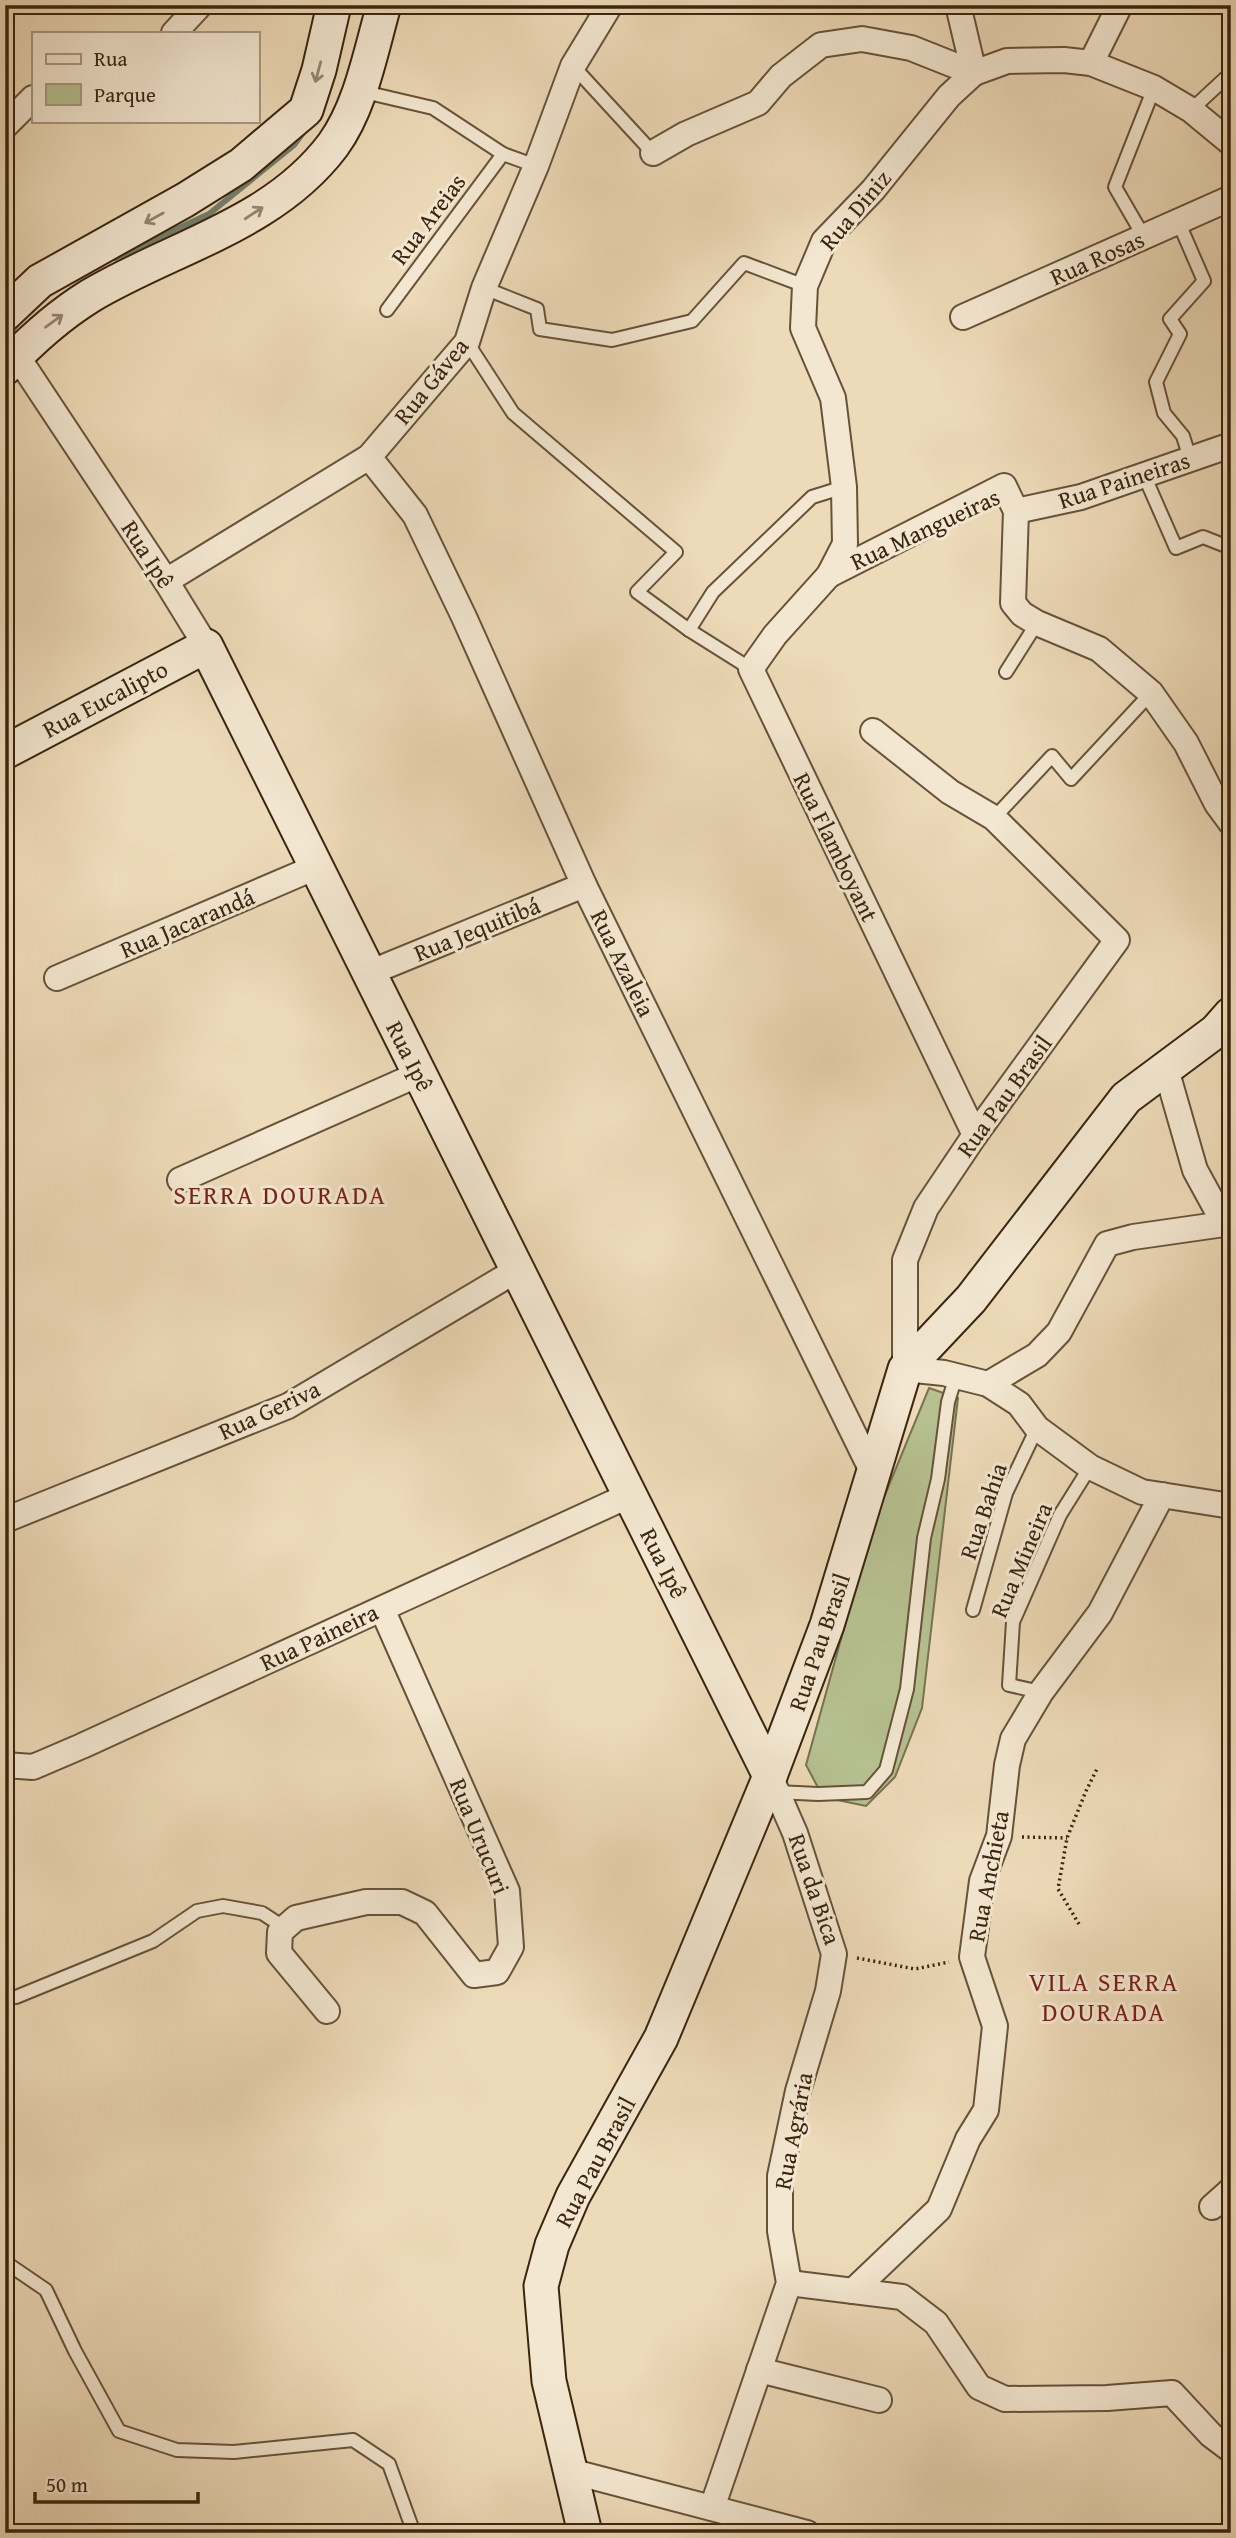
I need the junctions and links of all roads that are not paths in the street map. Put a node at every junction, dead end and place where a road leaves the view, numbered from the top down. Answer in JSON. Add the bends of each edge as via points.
{"nodes":[{"id":1,"x":200,"y":5,"type":"edge"},
{"id":2,"x":334,"y":5,"type":"edge"},
{"id":3,"x":384,"y":5,"type":"edge"},
{"id":4,"x":610,"y":5,"type":"edge"},
{"id":5,"x":958,"y":5,"type":"edge"},
{"id":6,"x":1229,"y":5,"type":"edge"},
{"id":7,"x":1114,"y":8,"type":"edge"},
{"id":8,"x":1231,"y":14,"type":"edge"},
{"id":9,"x":175,"y":32,"type":"edge"},
{"id":10,"x":1091,"y":63,"type":"junction"},
{"id":11,"x":573,"y":66,"type":"junction"},
{"id":12,"x":974,"y":73,"type":"junction"},
{"id":13,"x":1231,"y":73,"type":"edge"},
{"id":14,"x":1154,"y":88,"type":"junction"},
{"id":15,"x":360,"y":91,"type":"junction"},
{"id":16,"x":32,"y":99,"type":"edge"},
{"id":17,"x":1191,"y":110,"type":"junction"},
{"id":18,"x":5,"y":126,"type":"edge"},
{"id":19,"x":1231,"y":142,"type":"edge"},
{"id":20,"x":653,"y":153,"type":"joint"},
{"id":21,"x":503,"y":154,"type":"junction"},
{"id":22,"x":536,"y":166,"type":"junction"},
{"id":23,"x":1231,"y":198,"type":"edge"},
{"id":24,"x":1178,"y":221,"type":"junction"},
{"id":25,"x":1144,"y":237,"type":"junction"},
{"id":26,"x":805,"y":286,"type":"junction"},
{"id":27,"x":484,"y":288,"type":"junction"},
{"id":28,"x":387,"y":310,"type":"dead end"},
{"id":29,"x":5,"y":314,"type":"edge"},
{"id":30,"x":964,"y":317,"type":"dead end"},
{"id":31,"x":467,"y":342,"type":"junction"},
{"id":32,"x":11,"y":362,"type":"edge"},
{"id":33,"x":1231,"y":444,"type":"edge"},
{"id":34,"x":369,"y":457,"type":"junction"},
{"id":35,"x":1190,"y":459,"type":"junction"},
{"id":36,"x":1144,"y":474,"type":"junction"},
{"id":37,"x":844,"y":487,"type":"junction"},
{"id":38,"x":1016,"y":511,"type":"junction"},
{"id":39,"x":1231,"y":548,"type":"edge"},
{"id":40,"x":829,"y":575,"type":"junction"},
{"id":41,"x":166,"y":581,"type":"junction"},
{"id":42,"x":1037,"y":623,"type":"junction"},
{"id":43,"x":689,"y":630,"type":"junction"},
{"id":44,"x":205,"y":646,"type":"junction"},
{"id":45,"x":751,"y":669,"type":"junction"},
{"id":46,"x":1006,"y":672,"type":"dead end"},
{"id":47,"x":1151,"y":693,"type":"junction"},
{"id":48,"x":873,"y":732,"type":"dead end"},
{"id":49,"x":5,"y":752,"type":"edge"},
{"id":50,"x":1226,"y":806,"type":"edge"},
{"id":51,"x":994,"y":818,"type":"junction"},
{"id":52,"x":316,"y":867,"type":"junction"},
{"id":53,"x":584,"y":885,"type":"junction"},
{"id":54,"x":369,"y":973,"type":"junction"},
{"id":55,"x":57,"y":978,"type":"dead end"},
{"id":56,"x":1231,"y":1014,"type":"edge"},
{"id":57,"x":1166,"y":1069,"type":"junction"},
{"id":58,"x":419,"y":1074,"type":"junction"},
{"id":59,"x":975,"y":1135,"type":"junction"},
{"id":60,"x":180,"y":1180,"type":"dead end"},
{"id":61,"x":1228,"y":1224,"type":"edge"},
{"id":62,"x":517,"y":1270,"type":"junction"},
{"id":63,"x":905,"y":1369,"type":"junction"},
{"id":64,"x":956,"y":1376,"type":"junction"},
{"id":65,"x":988,"y":1384,"type":"junction"},
{"id":66,"x":1037,"y":1429,"type":"junction"},
{"id":67,"x":1090,"y":1467,"type":"junction"},
{"id":68,"x":873,"y":1473,"type":"junction"},
{"id":69,"x":629,"y":1495,"type":"junction"},
{"id":70,"x":1162,"y":1495,"type":"junction"},
{"id":71,"x":1231,"y":1506,"type":"edge"},
{"id":72,"x":5,"y":1520,"type":"edge"},
{"id":73,"x":382,"y":1608,"type":"junction"},
{"id":74,"x":974,"y":1610,"type":"dead end"},
{"id":75,"x":1041,"y":1692,"type":"junction"},
{"id":76,"x":5,"y":1765,"type":"edge"},
{"id":77,"x":773,"y":1784,"type":"junction"},
{"id":78,"x":285,"y":1928,"type":"junction"},
{"id":79,"x":834,"y":1954,"type":"joint"},
{"id":80,"x":16,"y":1997,"type":"dead end"},
{"id":81,"x":327,"y":2011,"type":"dead end"},
{"id":82,"x":1231,"y":2190,"type":"edge"},
{"id":83,"x":1212,"y":2207,"type":"dead end"},
{"id":84,"x":5,"y":2262,"type":"edge"},
{"id":85,"x":789,"y":2283,"type":"junction"},
{"id":86,"x":853,"y":2291,"type":"junction"},
{"id":87,"x":759,"y":2370,"type":"junction"},
{"id":88,"x":879,"y":2400,"type":"dead end"},
{"id":89,"x":1231,"y":2450,"type":"edge"},
{"id":90,"x":570,"y":2471,"type":"junction"},
{"id":91,"x":712,"y":2508,"type":"junction"},
{"id":92,"x":414,"y":2533,"type":"edge"},
{"id":93,"x":585,"y":2533,"type":"edge"},
{"id":94,"x":807,"y":2533,"type":"edge"}],
"edges":[{"from":1,"to":9,"type":"street"},
{"from":2,"to":29,"type":"street","one_way":true,"via":[[306,110],[241,165],[40,281]]},
{"from":3,"to":15,"type":"street"},
{"from":4,"to":11,"type":"street","name":"Rua Gávea"},
{"from":5,"to":12,"type":"street"},
{"from":6,"to":8,"type":"lane"},
{"from":7,"to":10,"type":"street"},
{"from":10,"to":12,"type":"street","via":[[1007,61]]},
{"from":10,"to":14,"type":"street"},
{"from":11,"to":20,"type":"lane"},
{"from":11,"to":22,"type":"street","name":"Rua Gávea"},
{"from":12,"to":20,"type":"street","via":[[911,48],[862,39],[821,45],[781,76],[758,103]]},
{"from":12,"to":26,"type":"street","name":"Rua Diniz","via":[[824,241]]},
{"from":13,"to":17,"type":"lane"},
{"from":14,"to":17,"type":"street"},
{"from":14,"to":25,"type":"lane","via":[[1115,187]]},
{"from":15,"to":21,"type":"lane","via":[[433,108]]},
{"from":32,"to":15,"type":"street","one_way":true,"via":[[46,326],[91,295],[243,220],[299,184],[334,143]]},
{"from":16,"to":18,"type":"street"},
{"from":17,"to":19,"type":"street"},
{"from":21,"to":22,"type":"lane"},
{"from":21,"to":28,"type":"lane","name":"Rua Areias"},
{"from":22,"to":27,"type":"street","name":"Rua Gávea"},
{"from":23,"to":24,"type":"street","name":"Rua Rosas"},
{"from":24,"to":25,"type":"street","name":"Rua Rosas"},
{"from":24,"to":35,"type":"lane","via":[[1204,281],[1170,319],[1180,334],[1156,382],[1164,413],[1183,436]]},
{"from":25,"to":30,"type":"street","name":"Rua Rosas"},
{"from":26,"to":27,"type":"lane","via":[[744,262],[691,321],[612,340],[540,329],[537,309]]},
{"from":26,"to":37,"type":"street","name":"Rua Diniz","via":[[803,328],[833,398]]},
{"from":27,"to":31,"type":"street","name":"Rua Gávea"},
{"from":31,"to":34,"type":"street","name":"Rua Gávea"},
{"from":31,"to":43,"type":"lane","via":[[513,413],[676,552],[637,592]]},
{"from":32,"to":41,"type":"street","name":"Rua Ipê"},
{"from":33,"to":35,"type":"street","name":"Rua Paineiras"},
{"from":34,"to":41,"type":"street","name":"Rua Gávea"},
{"from":34,"to":53,"type":"street","name":"Rua Azaleia","via":[[415,515]]},
{"from":35,"to":36,"type":"street","name":"Rua Paineiras"},
{"from":36,"to":38,"type":"street","name":"Rua Paineiras","via":[[1081,497]]},
{"from":36,"to":39,"type":"lane","via":[[1176,548],[1203,537]]},
{"from":37,"to":40,"type":"street","name":"Rua Diniz","via":[[845,544]]},
{"from":37,"to":43,"type":"lane","via":[[812,497],[713,592]]},
{"from":38,"to":40,"type":"street","name":"Rua Mangueiras","via":[[1004,486]]},
{"from":38,"to":42,"type":"street","name":"Rua Mangueiras","via":[[1013,603]]},
{"from":40,"to":45,"type":"street"},
{"from":41,"to":44,"type":"street","name":"Rua Ipê"},
{"from":42,"to":46,"type":"lane"},
{"from":42,"to":47,"type":"street","name":"Rua Mangueiras","via":[[1099,649]]},
{"from":43,"to":45,"type":"lane"},
{"from":44,"to":49,"type":"street","name":"Rua Eucalipto"},
{"from":44,"to":52,"type":"street","name":"Rua Ipê"},
{"from":45,"to":59,"type":"street","name":"Rua Flamboyant"},
{"from":47,"to":50,"type":"street","name":"Rua Mangueiras"},
{"from":47,"to":51,"type":"lane","via":[[1071,779],[1052,756]]},
{"from":48,"to":51,"type":"street","via":[[950,792]]},
{"from":51,"to":59,"type":"street","name":"Rua Pau Brasil","via":[[1117,940]]},
{"from":52,"to":54,"type":"street","name":"Rua Ipê"},
{"from":52,"to":55,"type":"street","name":"Rua Jacarandá"},
{"from":53,"to":54,"type":"street","name":"Rua Jequitibá"},
{"from":53,"to":68,"type":"street","name":"Rua Azaleia"},
{"from":54,"to":58,"type":"street","name":"Rua Ipê"},
{"from":56,"to":57,"type":"street"},
{"from":57,"to":61,"type":"street","via":[[1195,1170]]},
{"from":57,"to":63,"type":"street","via":[[1125,1098],[971,1298]]},
{"from":58,"to":60,"type":"street"},
{"from":58,"to":62,"type":"street","name":"Rua Ipê"},
{"from":59,"to":63,"type":"street","name":"Rua Pau Brasil","via":[[926,1208],[905,1260]]},
{"from":61,"to":65,"type":"street","via":[[1107,1244],[1059,1332],[1037,1355]]},
{"from":62,"to":69,"type":"street","name":"Rua Ipê"},
{"from":62,"to":72,"type":"street","name":"Rua Geriva","via":[[288,1406]]},
{"from":63,"to":64,"type":"street"},
{"from":63,"to":68,"type":"street","name":"Rua Pau Brasil"},
{"from":64,"to":65,"type":"street"},
{"from":64,"to":77,"type":"lane","via":[[924,1538],[908,1689],[886,1770],[867,1792],[818,1794]]},
{"from":65,"to":66,"type":"street","via":[[1019,1404]]},
{"from":66,"to":67,"type":"street"},
{"from":66,"to":74,"type":"lane","name":"Rua Bahia","via":[[1006,1493]]},
{"from":67,"to":70,"type":"street","via":[[1142,1492]]},
{"from":67,"to":75,"type":"lane","name":"Rua Mineira","via":[[1060,1514],[1013,1622],[1009,1685]]},
{"from":68,"to":77,"type":"street","name":"Rua Pau Brasil"},
{"from":69,"to":73,"type":"street","name":"Rua Paineira"},
{"from":69,"to":77,"type":"street","name":"Rua Ipê"},
{"from":70,"to":71,"type":"street"},
{"from":70,"to":75,"type":"street","name":"Rua Anchieta","via":[[1100,1613]]},
{"from":73,"to":76,"type":"street","name":"Rua Paineira","via":[[33,1767]]},
{"from":73,"to":78,"type":"street","name":"Rua Urucuri","via":[[507,1891],[511,1947],[497,1972],[474,1976],[425,1913],[402,1902],[366,1902],[296,1918]]},
{"from":75,"to":86,"type":"street","name":"Rua Anchieta","via":[[1013,1738],[999,1836],[982,1881],[972,1957],[995,2026],[986,2110],[968,2139],[939,2209]]},
{"from":77,"to":79,"type":"street","name":"Rua da Bica","via":[[795,1833]]},
{"from":77,"to":90,"type":"street","name":"Rua Pau Brasil","via":[[662,2038],[573,2196],[552,2245],[541,2286],[549,2381]]},
{"from":78,"to":80,"type":"lane","via":[[262,1913],[223,1906],[197,1911],[153,1941]]},
{"from":78,"to":81,"type":"street","via":[[280,1932],[279,1953]]},
{"from":79,"to":85,"type":"street","name":"Rua Agrária","via":[[780,2176],[780,2231]]},
{"from":82,"to":83,"type":"street"},
{"from":84,"to":92,"type":"lane","via":[[46,2290],[119,2431],[177,2449],[234,2452],[353,2440],[389,2464]]},
{"from":85,"to":86,"type":"street"},
{"from":85,"to":87,"type":"street","name":"Rua Agrária"},
{"from":86,"to":89,"type":"street","via":[[902,2297],[936,2323],[979,2387],[1005,2399],[1172,2393]]},
{"from":87,"to":88,"type":"street"},
{"from":87,"to":91,"type":"street","name":"Rua Agrária"},
{"from":90,"to":91,"type":"street"},
{"from":90,"to":93,"type":"street","name":"Rua Pau Brasil"},
{"from":91,"to":94,"type":"street"}]}
